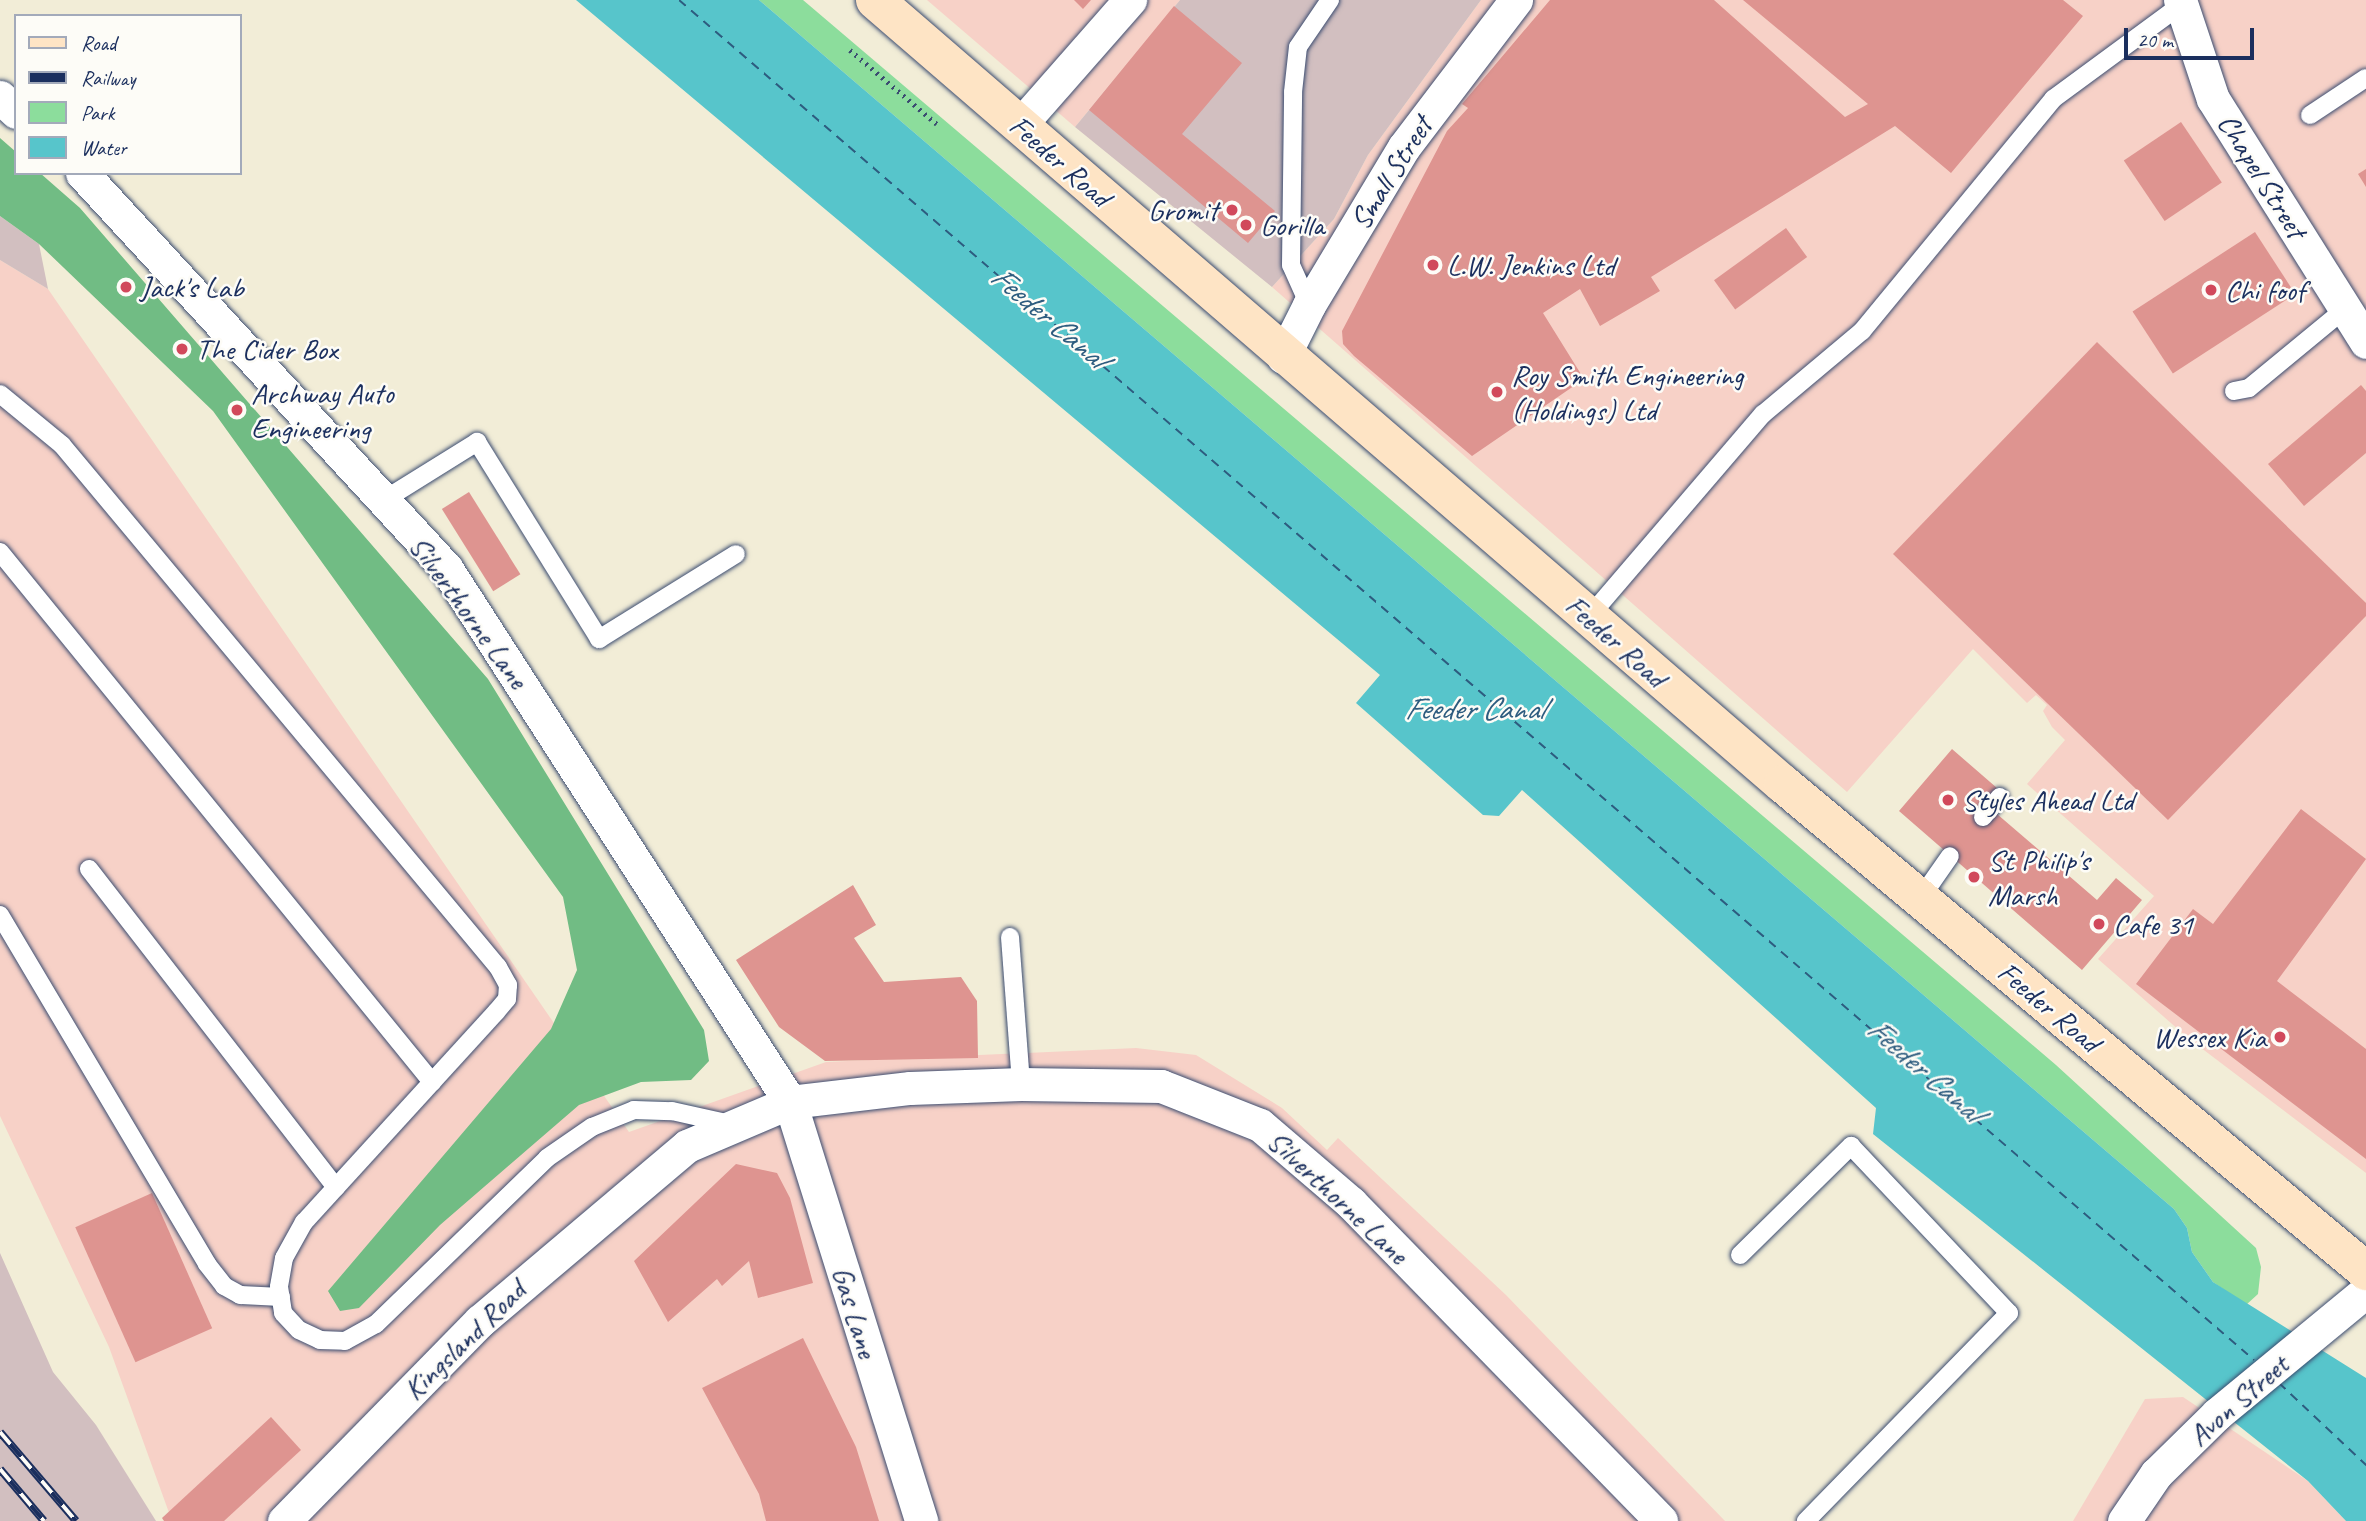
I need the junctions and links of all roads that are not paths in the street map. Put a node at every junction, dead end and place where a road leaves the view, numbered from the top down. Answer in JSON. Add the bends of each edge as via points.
{"nodes":[{"id":1,"x":875,"y":0,"type":"edge"},
{"id":2,"x":1130,"y":0,"type":"edge"},
{"id":3,"x":1331,"y":0,"type":"edge"},
{"id":4,"x":1516,"y":0,"type":"edge"},
{"id":5,"x":2180,"y":2,"type":"edge"},
{"id":6,"x":2366,"y":78,"type":"edge"},
{"id":7,"x":0,"y":97,"type":"edge"},
{"id":8,"x":14,"y":110,"type":"edge"},
{"id":9,"x":2310,"y":115,"type":"dead end"},
{"id":10,"x":1020,"y":125,"type":"junction"},
{"id":11,"x":84,"y":175,"type":"edge"},
{"id":12,"x":1309,"y":305,"type":"junction"},
{"id":13,"x":2345,"y":309,"type":"junction"},
{"id":14,"x":2366,"y":342,"type":"edge"},
{"id":15,"x":1283,"y":357,"type":"junction"},
{"id":16,"x":2234,"y":391,"type":"dead end"},
{"id":17,"x":0,"y":394,"type":"edge"},
{"id":18,"x":384,"y":500,"type":"junction"},
{"id":19,"x":0,"y":552,"type":"edge"},
{"id":20,"x":736,"y":554,"type":"dead end"},
{"id":21,"x":1588,"y":618,"type":"junction"},
{"id":22,"x":2000,"y":797,"type":"dead end"},
{"id":23,"x":1983,"y":817,"type":"dead end"},
{"id":24,"x":1950,"y":856,"type":"dead end"},
{"id":25,"x":89,"y":869,"type":"dead end"},
{"id":26,"x":1920,"y":899,"type":"junction"},
{"id":27,"x":0,"y":915,"type":"edge"},
{"id":28,"x":1010,"y":937,"type":"dead end"},
{"id":29,"x":432,"y":1082,"type":"junction"},
{"id":30,"x":1021,"y":1084,"type":"junction"},
{"id":31,"x":790,"y":1102,"type":"junction"},
{"id":32,"x":731,"y":1124,"type":"junction"},
{"id":33,"x":654,"y":1170,"type":"joint"},
{"id":34,"x":336,"y":1187,"type":"junction"},
{"id":35,"x":1740,"y":1255,"type":"dead end"},
{"id":36,"x":2366,"y":1271,"type":"edge"},
{"id":37,"x":2366,"y":1291,"type":"edge"},
{"id":38,"x":281,"y":1297,"type":"junction"},
{"id":39,"x":284,"y":1521,"type":"edge"},
{"id":40,"x":921,"y":1521,"type":"edge"},
{"id":41,"x":1661,"y":1521,"type":"edge"},
{"id":42,"x":1806,"y":1521,"type":"edge"},
{"id":43,"x":2124,"y":1521,"type":"edge"}],
"edges":[{"from":1,"to":10,"type":"street","name":"Feeder Road"},
{"from":2,"to":10,"type":"street"},
{"from":3,"to":12,"type":"lane","via":[[1298,47],[1293,92],[1291,265]]},
{"from":4,"to":12,"type":"street","name":"Small Street","via":[[1404,147]]},
{"from":5,"to":13,"type":"street","name":"Chapel Street","via":[[2213,99]]},
{"from":5,"to":21,"type":"lane","via":[[2053,99],[1862,331],[1763,414]]},
{"from":6,"to":9,"type":"lane"},
{"from":7,"to":8,"type":"street"},
{"from":10,"to":15,"type":"street","name":"Feeder Road"},
{"from":11,"to":18,"type":"street","name":"Silverthorne Lane"},
{"from":12,"to":15,"type":"street","name":"Small Street"},
{"from":13,"to":14,"type":"street","name":"Chapel Street"},
{"from":13,"to":16,"type":"lane","via":[[2249,388]]},
{"from":15,"to":21,"type":"street","name":"Feeder Road"},
{"from":17,"to":29,"type":"lane","via":[[62,445],[498,967],[508,985],[507,999]]},
{"from":18,"to":20,"type":"lane","via":[[477,442],[599,639]]},
{"from":18,"to":31,"type":"street","name":"Silverthorne Lane","via":[[446,568]]},
{"from":19,"to":29,"type":"lane"},
{"from":21,"to":26,"type":"street","name":"Feeder Road"},
{"from":22,"to":23,"type":"lane"},
{"from":24,"to":26,"type":"lane"},
{"from":25,"to":34,"type":"lane"},
{"from":26,"to":36,"type":"street","name":"Feeder Road"},
{"from":27,"to":38,"type":"lane","via":[[207,1264],[224,1286],[240,1295]]},
{"from":28,"to":30,"type":"lane"},
{"from":29,"to":34,"type":"lane"},
{"from":30,"to":31,"type":"street","name":"Silverthorne Lane","via":[[910,1088]]},
{"from":30,"to":41,"type":"street","name":"Silverthorne Lane","via":[[1161,1086],[1260,1125],[1351,1203]]},
{"from":31,"to":32,"type":"street","name":"Silverthorne Lane"},
{"from":31,"to":40,"type":"street","name":"Gas Lane"},
{"from":32,"to":33,"type":"street","name":"Silverthorne Lane","via":[[687,1146]]},
{"from":32,"to":38,"type":"lane","via":[[672,1111],[634,1110],[592,1126],[547,1158],[376,1324],[345,1341],[320,1340],[299,1330],[284,1313]]},
{"from":33,"to":39,"type":"street","name":"Kingsland Road","via":[[480,1321]]},
{"from":34,"to":38,"type":"lane","via":[[304,1222],[284,1258]]},
{"from":35,"to":42,"type":"lane","via":[[1851,1146],[2009,1313]]},
{"from":37,"to":43,"type":"street","name":"Avon Street","via":[[2217,1414],[2156,1474]]}]}
